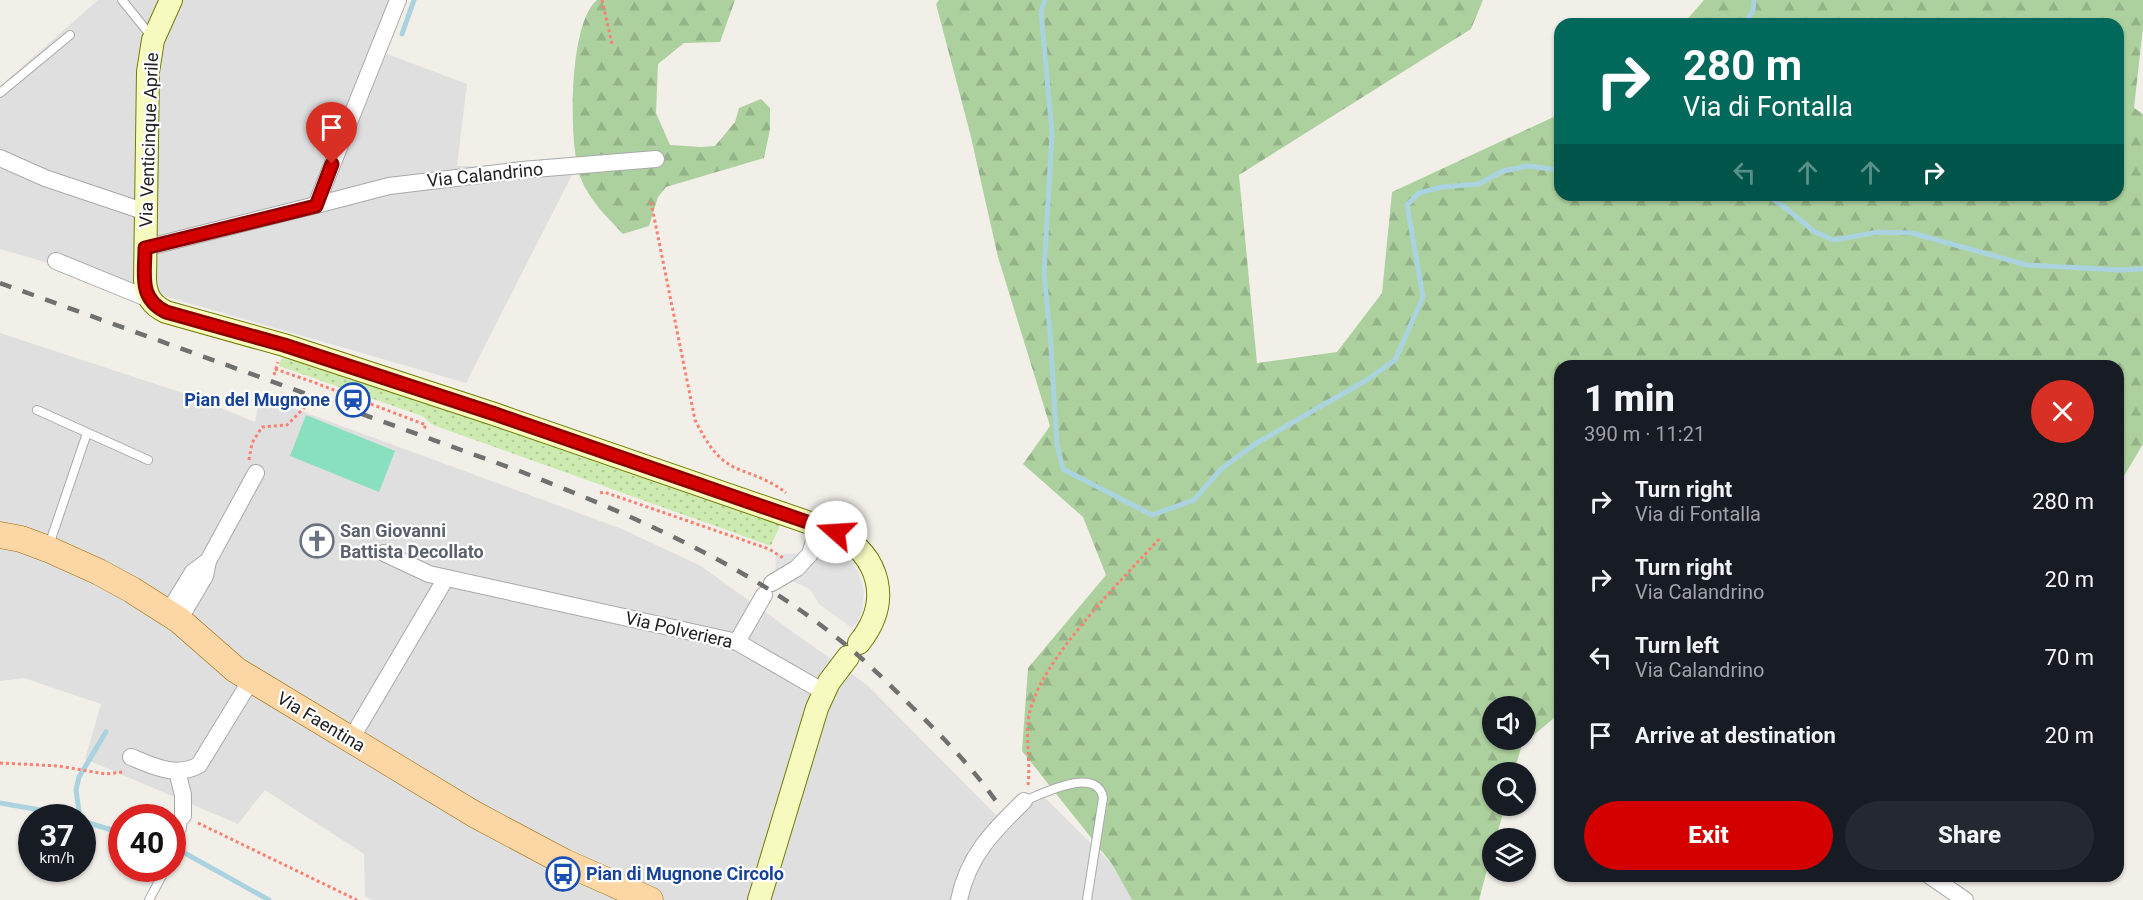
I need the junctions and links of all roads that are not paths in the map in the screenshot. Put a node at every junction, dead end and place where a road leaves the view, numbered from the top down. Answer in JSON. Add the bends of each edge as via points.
{"nodes":[{"id":1,"x":122,"y":0,"type":"edge"},
{"id":2,"x":171,"y":0,"type":"edge"},
{"id":3,"x":398,"y":0,"type":"edge"},
{"id":4,"x":69,"y":35,"type":"dead end"},
{"id":5,"x":153,"y":40,"type":"junction"},
{"id":6,"x":0,"y":93,"type":"edge"},
{"id":7,"x":0,"y":158,"type":"edge"},
{"id":8,"x":657,"y":159,"type":"dead end"},
{"id":9,"x":316,"y":206,"type":"junction"},
{"id":10,"x":146,"y":212,"type":"junction"},
{"id":11,"x":145,"y":248,"type":"junction"},
{"id":12,"x":56,"y":261,"type":"dead end"},
{"id":13,"x":149,"y":299,"type":"junction"},
{"id":14,"x":37,"y":410,"type":"dead end"},
{"id":15,"x":87,"y":433,"type":"junction"},
{"id":16,"x":148,"y":460,"type":"dead end"},
{"id":17,"x":256,"y":472,"type":"road end"},
{"id":18,"x":819,"y":526,"type":"junction"},
{"id":19,"x":0,"y":535,"type":"edge"},
{"id":20,"x":48,"y":549,"type":"junction"},
{"id":21,"x":384,"y":553,"type":"dead end"},
{"id":22,"x":446,"y":578,"type":"junction"},
{"id":23,"x":173,"y":616,"type":"junction"},
{"id":24,"x":737,"y":642,"type":"junction"},
{"id":25,"x":251,"y":680,"type":"junction"},
{"id":26,"x":824,"y":693,"type":"junction"},
{"id":27,"x":351,"y":739,"type":"junction"},
{"id":28,"x":134,"y":758,"type":"road end"},
{"id":29,"x":177,"y":771,"type":"junction"},
{"id":30,"x":1024,"y":801,"type":"joint"},
{"id":31,"x":183,"y":804,"type":"edge"},
{"id":32,"x":159,"y":882,"type":"edge"},
{"id":33,"x":1939,"y":882,"type":"edge"},
{"id":34,"x":150,"y":900,"type":"edge"},
{"id":35,"x":650,"y":900,"type":"edge"},
{"id":36,"x":759,"y":900,"type":"edge"},
{"id":37,"x":958,"y":900,"type":"edge"},
{"id":38,"x":1087,"y":900,"type":"edge"},
{"id":39,"x":1965,"y":900,"type":"edge"}],
"edges":[{"from":1,"to":5,"type":"lane"},
{"from":2,"to":5,"type":"street","name":"Via Venticinque Aprile"},
{"from":3,"to":9,"type":"street"},
{"from":4,"to":6,"type":"lane"},
{"from":5,"to":10,"type":"street","name":"Via Venticinque Aprile","via":[[148,72]]},
{"from":7,"to":10,"type":"street","via":[[45,178]]},
{"from":8,"to":9,"type":"street","name":"Via Calandrino","via":[[389,186]]},
{"from":9,"to":11,"type":"street","name":"Via Calandrino"},
{"from":10,"to":11,"type":"street","name":"Via Venticinque Aprile"},
{"from":11,"to":13,"type":"street","name":"Via Venticinque Aprile"},
{"from":12,"to":13,"type":"street"},
{"from":13,"to":18,"type":"street","via":[[166,312],[284,345],[495,414]]},
{"from":14,"to":15,"type":"lane"},
{"from":15,"to":16,"type":"lane"},
{"from":15,"to":20,"type":"lane"},
{"from":17,"to":23,"type":"street","via":[[207,561],[206,576]]},
{"from":18,"to":24,"type":"street","via":[[810,554],[768,589]]},
{"from":18,"to":26,"type":"street","via":[[836,532],[860,549],[869,560],[878,588],[878,604],[869,630]]},
{"from":19,"to":20,"type":"main road","name":"Via Faentina"},
{"from":20,"to":23,"type":"main road","name":"Via Faentina","via":[[99,572]]},
{"from":21,"to":22,"type":"street","name":"Via Polveriera"},
{"from":22,"to":24,"type":"street","name":"Via Polveriera"},
{"from":22,"to":27,"type":"street"},
{"from":23,"to":25,"type":"main road","name":"Via Faentina"},
{"from":24,"to":26,"type":"street","name":"Via Polveriera"},
{"from":25,"to":27,"type":"main road","name":"Via Faentina"},
{"from":25,"to":29,"type":"street","via":[[199,765]]},
{"from":26,"to":36,"type":"street"},
{"from":27,"to":35,"type":"main road","name":"Via Faentina","via":[[542,851]]},
{"from":28,"to":29,"type":"street","via":[[153,767]]},
{"from":29,"to":31,"type":"street"},
{"from":30,"to":37,"type":"street","via":[[992,832],[963,878]]},
{"from":30,"to":38,"type":"lane","via":[[1085,782],[1102,790]]},
{"from":32,"to":34,"type":"lane"},
{"from":33,"to":39,"type":"street"}]}
